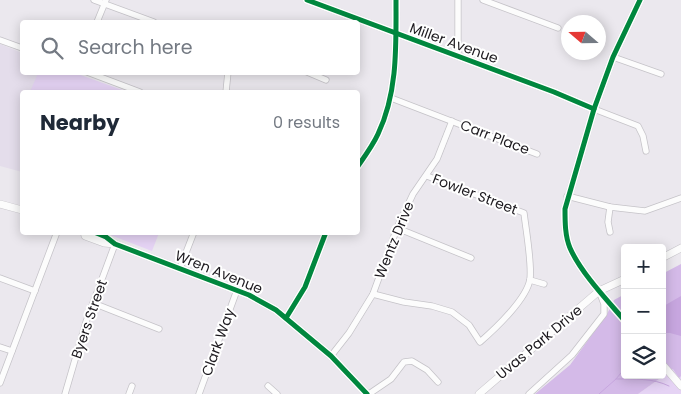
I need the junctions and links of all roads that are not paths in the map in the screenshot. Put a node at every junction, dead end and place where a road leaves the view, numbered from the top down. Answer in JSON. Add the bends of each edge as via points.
{"nodes":[{"id":1,"x":94,"y":0,"type":"edge"},
{"id":2,"x":307,"y":0,"type":"edge"},
{"id":3,"x":396,"y":0,"type":"edge"},
{"id":4,"x":458,"y":0,"type":"edge"},
{"id":5,"x":483,"y":0,"type":"edge"},
{"id":6,"x":640,"y":0,"type":"edge"},
{"id":7,"x":105,"y":2,"type":"edge"},
{"id":8,"x":324,"y":3,"type":"edge"},
{"id":9,"x":98,"y":20,"type":"edge"},
{"id":10,"x":149,"y":20,"type":"edge"},
{"id":11,"x":558,"y":28,"type":"dead end"},
{"id":12,"x":396,"y":34,"type":"junction"},
{"id":13,"x":0,"y":40,"type":"edge"},
{"id":14,"x":20,"y":47,"type":"edge"},
{"id":15,"x":458,"y":56,"type":"junction"},
{"id":16,"x":613,"y":57,"type":"junction"},
{"id":17,"x":661,"y":74,"type":"dead end"},
{"id":18,"x":95,"y":75,"type":"edge"},
{"id":19,"x":228,"y":75,"type":"edge"},
{"id":20,"x":314,"y":75,"type":"edge"},
{"id":21,"x":326,"y":80,"type":"dead end"},
{"id":22,"x":135,"y":90,"type":"edge"},
{"id":23,"x":226,"y":90,"type":"edge"},
{"id":24,"x":391,"y":98,"type":"junction"},
{"id":25,"x":594,"y":109,"type":"junction"},
{"id":26,"x":452,"y":121,"type":"junction"},
{"id":27,"x":646,"y":151,"type":"dead end"},
{"id":28,"x":538,"y":154,"type":"dead end"},
{"id":29,"x":360,"y":160,"type":"edge"},
{"id":30,"x":427,"y":176,"type":"junction"},
{"id":31,"x":567,"y":196,"type":"junction"},
{"id":32,"x":681,"y":198,"type":"edge"},
{"id":33,"x":0,"y":204,"type":"edge"},
{"id":34,"x":610,"y":207,"type":"junction"},
{"id":35,"x":20,"y":209,"type":"edge"},
{"id":36,"x":397,"y":228,"type":"junction"},
{"id":37,"x":610,"y":232,"type":"dead end"},
{"id":38,"x":56,"y":235,"type":"edge"},
{"id":39,"x":85,"y":235,"type":"edge"},
{"id":40,"x":101,"y":235,"type":"edge"},
{"id":41,"x":193,"y":235,"type":"edge"},
{"id":42,"x":325,"y":235,"type":"edge"},
{"id":43,"x":116,"y":244,"type":"junction"},
{"id":44,"x":681,"y":248,"type":"edge"},
{"id":45,"x":666,"y":256,"type":"edge"},
{"id":46,"x":472,"y":258,"type":"dead end"},
{"id":47,"x":180,"y":268,"type":"junction"},
{"id":48,"x":0,"y":278,"type":"edge"},
{"id":49,"x":530,"y":280,"type":"junction"},
{"id":50,"x":621,"y":281,"type":"edge"},
{"id":51,"x":544,"y":284,"type":"dead end"},
{"id":52,"x":238,"y":290,"type":"junction"},
{"id":53,"x":35,"y":291,"type":"junction"},
{"id":54,"x":599,"y":291,"type":"junction"},
{"id":55,"x":373,"y":294,"type":"junction"},
{"id":56,"x":93,"y":303,"type":"junction"},
{"id":57,"x":621,"y":316,"type":"edge"},
{"id":58,"x":286,"y":318,"type":"junction"},
{"id":59,"x":159,"y":328,"type":"dead end"},
{"id":60,"x":0,"y":347,"type":"edge"},
{"id":61,"x":12,"y":351,"type":"junction"},
{"id":62,"x":331,"y":356,"type":"junction"},
{"id":63,"x":666,"y":369,"type":"edge"},
{"id":64,"x":438,"y":382,"type":"dead end"},
{"id":65,"x":0,"y":383,"type":"edge"},
{"id":66,"x":132,"y":386,"type":"dead end"},
{"id":67,"x":268,"y":386,"type":"dead end"},
{"id":68,"x":681,"y":386,"type":"edge"},
{"id":69,"x":65,"y":394,"type":"edge"},
{"id":70,"x":129,"y":394,"type":"edge"},
{"id":71,"x":199,"y":394,"type":"edge"},
{"id":72,"x":277,"y":394,"type":"edge"},
{"id":73,"x":368,"y":394,"type":"edge"},
{"id":74,"x":479,"y":394,"type":"edge"},
{"id":75,"x":529,"y":394,"type":"edge"}],
"edges":[{"from":1,"to":7,"type":"street"},
{"from":2,"to":8,"type":"street","name":"Miller Avenue"},
{"from":3,"to":12,"type":"street"},
{"from":4,"to":15,"type":"street"},
{"from":5,"to":11,"type":"street"},
{"from":6,"to":16,"type":"street"},
{"from":7,"to":9,"type":"street"},
{"from":7,"to":10,"type":"street"},
{"from":8,"to":12,"type":"street","name":"Miller Avenue"},
{"from":12,"to":15,"type":"street","name":"Miller Avenue"},
{"from":12,"to":24,"type":"street"},
{"from":13,"to":14,"type":"street"},
{"from":15,"to":25,"type":"street","name":"Miller Avenue"},
{"from":16,"to":17,"type":"street"},
{"from":16,"to":25,"type":"street"},
{"from":18,"to":22,"type":"street"},
{"from":19,"to":23,"type":"street"},
{"from":20,"to":21,"type":"street"},
{"from":24,"to":26,"type":"street","name":"Carr Place"},
{"from":24,"to":29,"type":"street","via":[[378,134]]},
{"from":25,"to":27,"type":"street","via":[[638,126]]},
{"from":25,"to":31,"type":"street"},
{"from":26,"to":28,"type":"street","name":"Carr Place"},
{"from":26,"to":30,"type":"street","name":"Wentz Drive"},
{"from":30,"to":36,"type":"street","name":"Wentz Drive","via":[[413,194]]},
{"from":30,"to":49,"type":"street","name":"Fowler Street","via":[[524,213]]},
{"from":31,"to":34,"type":"street"},
{"from":31,"to":54,"type":"street","via":[[565,222],[570,248]]},
{"from":32,"to":34,"type":"street","via":[[645,211]]},
{"from":33,"to":35,"type":"street"},
{"from":34,"to":37,"type":"street"},
{"from":36,"to":46,"type":"street"},
{"from":36,"to":55,"type":"street","name":"Wentz Drive"},
{"from":38,"to":53,"type":"street"},
{"from":39,"to":43,"type":"street","name":"Wren Avenue"},
{"from":40,"to":43,"type":"street","name":"Wren Avenue"},
{"from":41,"to":47,"type":"street"},
{"from":42,"to":58,"type":"street","via":[[305,288]]},
{"from":43,"to":47,"type":"street","name":"Wren Avenue"},
{"from":43,"to":56,"type":"street","name":"Byers Street"},
{"from":44,"to":45,"type":"street"},
{"from":47,"to":52,"type":"street","name":"Wren Avenue"},
{"from":48,"to":53,"type":"street"},
{"from":49,"to":51,"type":"street"},
{"from":49,"to":55,"type":"street","via":[[519,301],[480,342],[469,325],[452,312]]},
{"from":50,"to":54,"type":"street","name":"Uvas Park Drive"},
{"from":52,"to":58,"type":"street","name":"Wren Avenue","via":[[266,303]]},
{"from":52,"to":71,"type":"street","name":"Clark Way"},
{"from":53,"to":61,"type":"street"},
{"from":54,"to":57,"type":"street"},
{"from":54,"to":74,"type":"street","name":"Uvas Park Drive"},
{"from":54,"to":75,"type":"street","via":[[604,314],[572,355]]},
{"from":55,"to":62,"type":"street","name":"Wentz Drive","via":[[349,334]]},
{"from":56,"to":59,"type":"street"},
{"from":56,"to":69,"type":"street","name":"Byers Street"},
{"from":58,"to":62,"type":"street","name":"Wren Avenue"},
{"from":60,"to":61,"type":"street"},
{"from":61,"to":65,"type":"street"},
{"from":62,"to":73,"type":"street","name":"Wren Avenue"},
{"from":63,"to":68,"type":"street"},
{"from":64,"to":73,"type":"street","via":[[412,361],[404,362],[390,379]]},
{"from":66,"to":70,"type":"street"},
{"from":67,"to":72,"type":"street"}]}
